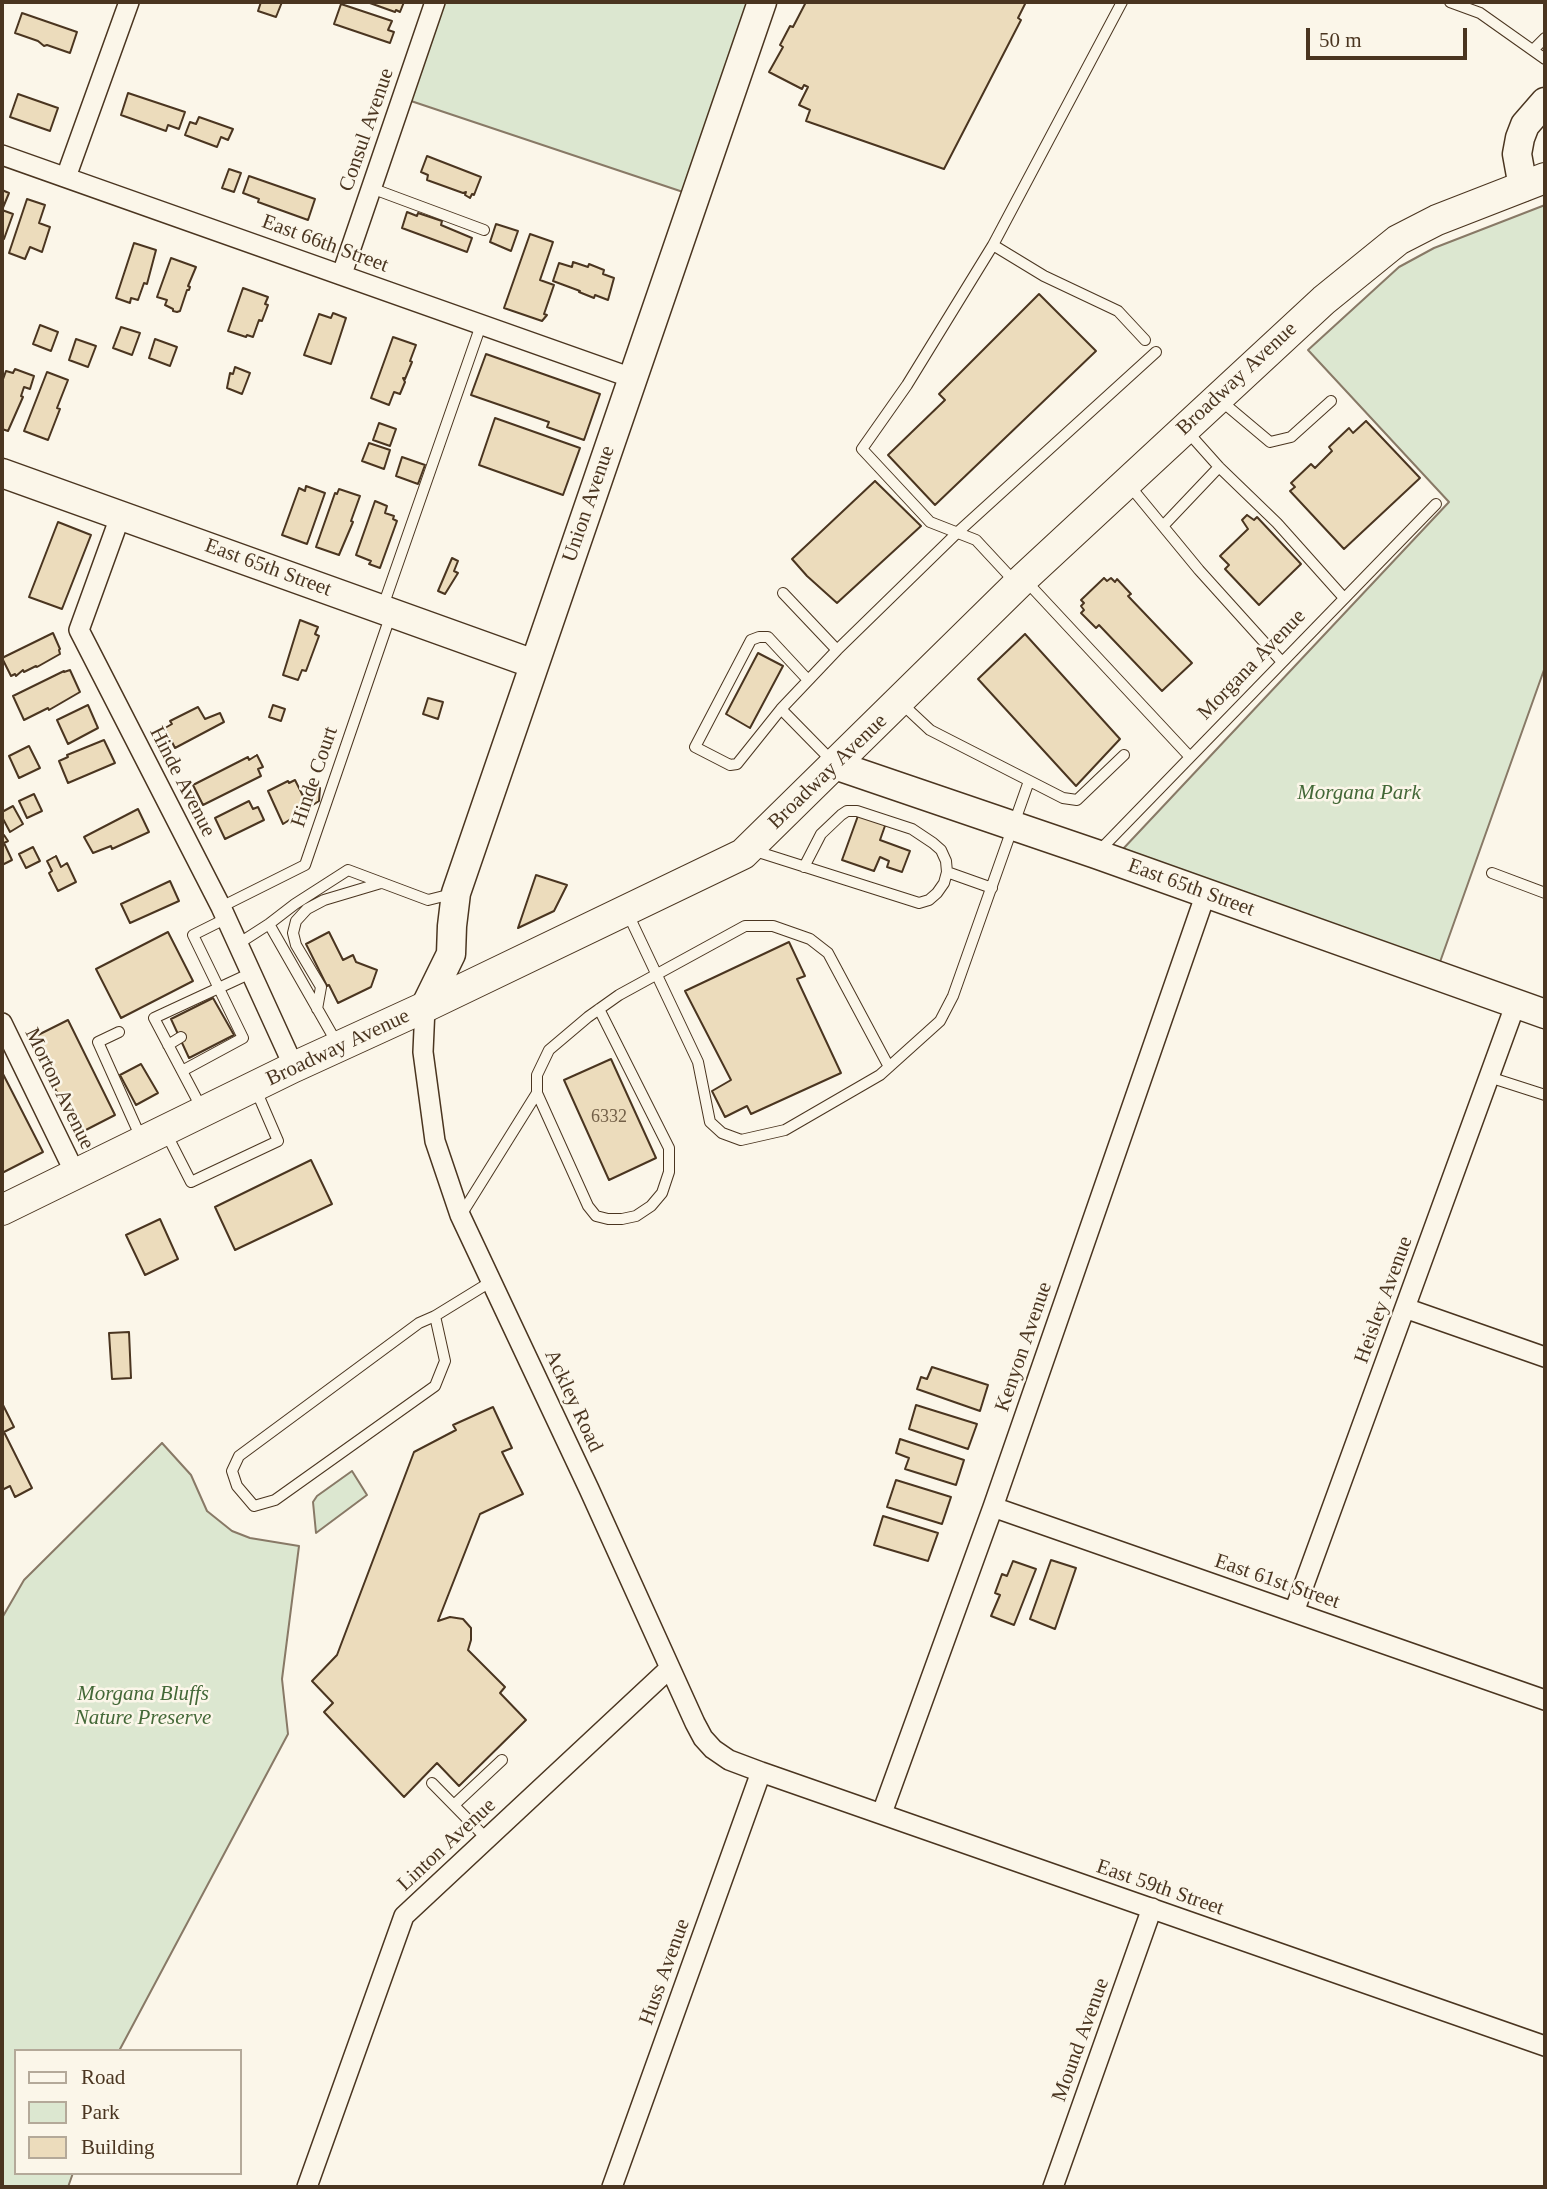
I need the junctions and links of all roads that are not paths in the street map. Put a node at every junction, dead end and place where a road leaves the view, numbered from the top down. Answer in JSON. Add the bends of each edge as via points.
{"nodes":[{"id":1,"x":129,"y":2,"type":"edge"},
{"id":2,"x":435,"y":2,"type":"edge"},
{"id":3,"x":762,"y":2,"type":"edge"},
{"id":4,"x":1122,"y":2,"type":"edge"},
{"id":5,"x":1450,"y":2,"type":"edge"},
{"id":6,"x":1545,"y":38,"type":"edge"},
{"id":7,"x":1533,"y":50,"type":"junction"},
{"id":8,"x":1545,"y":59,"type":"edge"},
{"id":9,"x":1545,"y":102,"type":"edge"},
{"id":10,"x":2,"y":155,"type":"edge"},
{"id":11,"x":66,"y":177,"type":"junction"},
{"id":12,"x":1534,"y":182,"type":"edge"},
{"id":13,"x":371,"y":188,"type":"junction"},
{"id":14,"x":484,"y":230,"type":"dead end"},
{"id":15,"x":993,"y":245,"type":"junction"},
{"id":16,"x":342,"y":274,"type":"junction"},
{"id":17,"x":481,"y":325,"type":"junction"},
{"id":18,"x":1145,"y":340,"type":"dead end"},
{"id":19,"x":1156,"y":352,"type":"dead end"},
{"id":20,"x":632,"y":378,"type":"junction"},
{"id":21,"x":1217,"y":398,"type":"junction"},
{"id":22,"x":1331,"y":401,"type":"dead end"},
{"id":23,"x":1184,"y":428,"type":"junction"},
{"id":24,"x":1219,"y":467,"type":"junction"},
{"id":25,"x":2,"y":472,"type":"edge"},
{"id":26,"x":1126,"y":482,"type":"junction"},
{"id":27,"x":1436,"y":504,"type":"dead end"},
{"id":28,"x":121,"y":514,"type":"junction"},
{"id":29,"x":1163,"y":526,"type":"junction"},
{"id":30,"x":958,"y":532,"type":"junction"},
{"id":31,"x":1021,"y":581,"type":"junction"},
{"id":32,"x":783,"y":593,"type":"dead end"},
{"id":33,"x":1344,"y":598,"type":"junction"},
{"id":34,"x":387,"y":611,"type":"junction"},
{"id":35,"x":838,"y":650,"type":"junction"},
{"id":36,"x":1282,"y":662,"type":"junction"},
{"id":37,"x":534,"y":664,"type":"junction"},
{"id":38,"x":808,"y":680,"type":"junction"},
{"id":39,"x":900,"y":702,"type":"junction"},
{"id":40,"x":782,"y":709,"type":"junction"},
{"id":41,"x":1124,"y":755,"type":"dead end"},
{"id":42,"x":1190,"y":757,"type":"junction"},
{"id":43,"x":835,"y":765,"type":"junction"},
{"id":44,"x":1029,"y":781,"type":"junction"},
{"id":45,"x":1014,"y":825,"type":"junction"},
{"id":46,"x":748,"y":849,"type":"junction"},
{"id":47,"x":1096,"y":854,"type":"junction"},
{"id":48,"x":804,"y":867,"type":"junction"},
{"id":49,"x":947,"y":872,"type":"junction"},
{"id":50,"x":1492,"y":873,"type":"dead end"},
{"id":51,"x":381,"y":883,"type":"junction"},
{"id":52,"x":992,"y":888,"type":"junction"},
{"id":53,"x":456,"y":893,"type":"junction"},
{"id":54,"x":1206,"y":893,"type":"junction"},
{"id":55,"x":1545,"y":893,"type":"edge"},
{"id":56,"x":626,"y":910,"type":"junction"},
{"id":57,"x":223,"y":913,"type":"junction"},
{"id":58,"x":269,"y":924,"type":"junction"},
{"id":59,"x":238,"y":944,"type":"junction"},
{"id":60,"x":251,"y":973,"type":"junction"},
{"id":61,"x":657,"y":975,"type":"junction"},
{"id":62,"x":218,"y":989,"type":"junction"},
{"id":63,"x":1516,"y":1003,"type":"junction"},
{"id":64,"x":425,"y":1007,"type":"junction"},
{"id":65,"x":317,"y":1009,"type":"junction"},
{"id":66,"x":599,"y":1009,"type":"junction"},
{"id":67,"x":1545,"y":1014,"type":"edge"},
{"id":68,"x":3,"y":1031,"type":"edge"},
{"id":69,"x":119,"y":1032,"type":"dead end"},
{"id":70,"x":181,"y":1037,"type":"dead end"},
{"id":71,"x":168,"y":1045,"type":"junction"},
{"id":72,"x":338,"y":1046,"type":"junction"},
{"id":73,"x":294,"y":1067,"type":"junction"},
{"id":74,"x":889,"y":1067,"type":"junction"},
{"id":75,"x":182,"y":1071,"type":"junction"},
{"id":76,"x":1489,"y":1077,"type":"junction"},
{"id":77,"x":254,"y":1087,"type":"junction"},
{"id":78,"x":537,"y":1093,"type":"junction"},
{"id":79,"x":1545,"y":1095,"type":"edge"},
{"id":80,"x":203,"y":1112,"type":"junction"},
{"id":81,"x":154,"y":1137,"type":"junction"},
{"id":82,"x":76,"y":1175,"type":"junction"},
{"id":83,"x":2,"y":1210,"type":"edge"},
{"id":84,"x":460,"y":1215,"type":"junction"},
{"id":85,"x":492,"y":1281,"type":"junction"},
{"id":86,"x":1405,"y":1308,"type":"junction"},
{"id":87,"x":435,"y":1316,"type":"junction"},
{"id":88,"x":1545,"y":1357,"type":"edge"},
{"id":89,"x":993,"y":1507,"type":"junction"},
{"id":90,"x":1294,"y":1612,"type":"junction"},
{"id":91,"x":670,"y":1668,"type":"junction"},
{"id":92,"x":1545,"y":1700,"type":"edge"},
{"id":93,"x":502,"y":1760,"type":"dead end"},
{"id":94,"x":761,"y":1772,"type":"junction"},
{"id":95,"x":432,"y":1783,"type":"dead end"},
{"id":96,"x":454,"y":1805,"type":"junction"},
{"id":97,"x":882,"y":1814,"type":"junction"},
{"id":98,"x":487,"y":1839,"type":"junction"},
{"id":99,"x":1152,"y":1908,"type":"junction"},
{"id":100,"x":1545,"y":2046,"type":"edge"},
{"id":101,"x":307,"y":2187,"type":"edge"},
{"id":102,"x":611,"y":2187,"type":"edge"},
{"id":103,"x":1053,"y":2187,"type":"edge"}],
"edges":[{"from":1,"to":11,"type":"street"},
{"from":2,"to":13,"type":"street","name":"Consul Avenue"},
{"from":3,"to":20,"type":"street","name":"Union Avenue"},
{"from":4,"to":15,"type":"lane"},
{"from":5,"to":7,"type":"lane","via":[[1480,13]]},
{"from":6,"to":7,"type":"lane"},
{"from":7,"to":8,"type":"lane"},
{"from":9,"to":12,"type":"street","via":[[1525,125],[1517,154]]},
{"from":10,"to":11,"type":"street","name":"East 66th Street"},
{"from":11,"to":16,"type":"street","name":"East 66th Street"},
{"from":12,"to":21,"type":"main road","name":"Broadway Avenue","via":[[1398,240],[1321,302]]},
{"from":13,"to":14,"type":"lane"},
{"from":13,"to":16,"type":"street","name":"Consul Avenue"},
{"from":15,"to":18,"type":"lane","via":[[1044,276],[1118,311]]},
{"from":15,"to":30,"type":"lane","via":[[862,449],[930,522]]},
{"from":16,"to":17,"type":"street","name":"East 66th Street"},
{"from":17,"to":20,"type":"street","name":"East 66th Street"},
{"from":17,"to":34,"type":"lane","name":"Hinde Court"},
{"from":19,"to":30,"type":"lane"},
{"from":20,"to":37,"type":"street","name":"Union Avenue"},
{"from":21,"to":22,"type":"lane","via":[[1270,442],[1291,437]]},
{"from":21,"to":23,"type":"main road","name":"Broadway Avenue"},
{"from":23,"to":24,"type":"lane"},
{"from":23,"to":26,"type":"main road","name":"Broadway Avenue"},
{"from":24,"to":29,"type":"lane"},
{"from":24,"to":33,"type":"lane"},
{"from":25,"to":28,"type":"street","name":"East 65th Street"},
{"from":26,"to":29,"type":"lane"},
{"from":26,"to":31,"type":"main road","name":"Broadway Avenue"},
{"from":27,"to":33,"type":"lane","name":"Morgana Avenue"},
{"from":28,"to":34,"type":"street","name":"East 65th Street"},
{"from":28,"to":57,"type":"street","name":"Hinde Avenue","via":[[79,630]]},
{"from":29,"to":36,"type":"lane"},
{"from":30,"to":31,"type":"lane","via":[[976,540]]},
{"from":30,"to":35,"type":"lane"},
{"from":31,"to":39,"type":"main road","name":"Broadway Avenue"},
{"from":31,"to":42,"type":"lane"},
{"from":32,"to":35,"type":"lane"},
{"from":33,"to":36,"type":"lane","name":"Morgana Avenue"},
{"from":34,"to":37,"type":"street","name":"East 65th Street"},
{"from":34,"to":57,"type":"lane","name":"Hinde Court","via":[[305,865]]},
{"from":35,"to":38,"type":"lane"},
{"from":36,"to":42,"type":"lane","name":"Morgana Avenue"},
{"from":37,"to":53,"type":"street","name":"Union Avenue"},
{"from":38,"to":40,"type":"lane"},
{"from":38,"to":40,"type":"lane","via":[[768,637],[751,640],[695,747],[730,765],[737,764]]},
{"from":39,"to":43,"type":"main road","name":"Broadway Avenue"},
{"from":39,"to":44,"type":"lane","via":[[930,730]]},
{"from":40,"to":43,"type":"lane"},
{"from":41,"to":44,"type":"lane","via":[[1077,800]]},
{"from":42,"to":47,"type":"lane","name":"Morgana Avenue"},
{"from":43,"to":45,"type":"street","name":"East 65th Street"},
{"from":43,"to":46,"type":"main road","name":"Broadway Avenue"},
{"from":44,"to":45,"type":"lane"},
{"from":45,"to":47,"type":"street","name":"East 65th Street"},
{"from":45,"to":52,"type":"lane"},
{"from":46,"to":48,"type":"lane"},
{"from":46,"to":56,"type":"main road","name":"Broadway Avenue"},
{"from":47,"to":54,"type":"street","name":"East 65th Street"},
{"from":48,"to":49,"type":"lane","via":[[919,903],[937,893]]},
{"from":48,"to":49,"type":"lane","via":[[821,834],[847,811],[857,811],[912,829],[933,843],[941,850]]},
{"from":49,"to":52,"type":"lane"},
{"from":50,"to":55,"type":"lane"},
{"from":51,"to":53,"type":"lane","via":[[428,900]]},
{"from":51,"to":58,"type":"lane","via":[[348,870]]},
{"from":51,"to":65,"type":"lane","via":[[324,900],[296,920],[296,945],[321,986]]},
{"from":52,"to":74,"type":"lane","via":[[954,996],[940,1021]]},
{"from":53,"to":64,"type":"street","name":"Union Avenue","via":[[451,954]]},
{"from":54,"to":63,"type":"street","name":"East 65th Street"},
{"from":54,"to":89,"type":"street","name":"Kenyon Avenue"},
{"from":56,"to":61,"type":"lane"},
{"from":56,"to":64,"type":"main road","name":"Broadway Avenue"},
{"from":57,"to":59,"type":"street","name":"Hinde Avenue"},
{"from":57,"to":62,"type":"lane","name":"Hinde Court","via":[[193,935]]},
{"from":58,"to":59,"type":"lane"},
{"from":58,"to":65,"type":"lane"},
{"from":59,"to":60,"type":"street","name":"Hinde Avenue"},
{"from":60,"to":62,"type":"lane"},
{"from":60,"to":73,"type":"street","name":"Hinde Avenue"},
{"from":61,"to":66,"type":"lane"},
{"from":61,"to":74,"type":"lane","via":[[745,926],[773,926],[810,939],[828,953]]},
{"from":61,"to":74,"type":"lane","via":[[698,1062],[710,1122],[722,1133],[741,1140],[785,1130]]},
{"from":62,"to":71,"type":"lane","via":[[155,1018]]},
{"from":62,"to":75,"type":"lane","via":[[227,1016],[243,1038]]},
{"from":63,"to":67,"type":"street","name":"East 65th Street"},
{"from":63,"to":76,"type":"street","name":"Heisley Avenue"},
{"from":64,"to":72,"type":"main road","name":"Broadway Avenue"},
{"from":64,"to":84,"type":"street","name":"Ackley Road","via":[[423,1052],[435,1141]]},
{"from":65,"to":72,"type":"lane"},
{"from":66,"to":78,"type":"lane","via":[[549,1050],[537,1076]]},
{"from":66,"to":78,"type":"lane","via":[[669,1148],[669,1172],[662,1193],[651,1206],[622,1219],[596,1216]]},
{"from":68,"to":82,"type":"street","name":"Morton Avenue"},
{"from":69,"to":81,"type":"lane","via":[[98,1042]]},
{"from":70,"to":71,"type":"lane"},
{"from":71,"to":75,"type":"lane"},
{"from":72,"to":73,"type":"main road","name":"Broadway Avenue"},
{"from":73,"to":77,"type":"main road","name":"Broadway Avenue"},
{"from":75,"to":80,"type":"lane"},
{"from":76,"to":79,"type":"lane"},
{"from":76,"to":86,"type":"street","name":"Heisley Avenue"},
{"from":77,"to":80,"type":"main road","name":"Broadway Avenue"},
{"from":77,"to":81,"type":"lane","via":[[278,1141],[191,1182]]},
{"from":78,"to":84,"type":"lane"},
{"from":80,"to":81,"type":"main road","name":"Broadway Avenue"},
{"from":81,"to":82,"type":"main road","name":"Broadway Avenue"},
{"from":82,"to":83,"type":"main road","name":"Broadway Avenue"},
{"from":84,"to":85,"type":"street","name":"Ackley Road"},
{"from":85,"to":87,"type":"lane"},
{"from":85,"to":91,"type":"street","name":"Ackley Road"},
{"from":86,"to":88,"type":"street"},
{"from":86,"to":90,"type":"street","name":"Heisley Avenue"},
{"from":87,"to":87,"type":"lane","via":[[419,1323],[239,1456],[232,1471],[237,1486],[254,1506],[275,1500],[435,1386],[444,1361]]},
{"from":89,"to":90,"type":"street","name":"East 61st Street"},
{"from":89,"to":97,"type":"street","name":"Kenyon Avenue"},
{"from":90,"to":92,"type":"street","name":"East 61st Street"},
{"from":91,"to":94,"type":"street","name":"Ackley Road","via":[[703,1738],[729,1760]]},
{"from":91,"to":98,"type":"street","name":"Linton Avenue"},
{"from":93,"to":96,"type":"lane"},
{"from":94,"to":97,"type":"street","name":"East 59th Street"},
{"from":94,"to":102,"type":"street","name":"Huss Avenue"},
{"from":95,"to":96,"type":"lane"},
{"from":96,"to":98,"type":"lane"},
{"from":97,"to":99,"type":"street","name":"East 59th Street"},
{"from":98,"to":101,"type":"street","name":"Linton Avenue","via":[[404,1916]]},
{"from":99,"to":100,"type":"street","name":"East 59th Street"},
{"from":99,"to":103,"type":"street","name":"Mound Avenue"}]}
